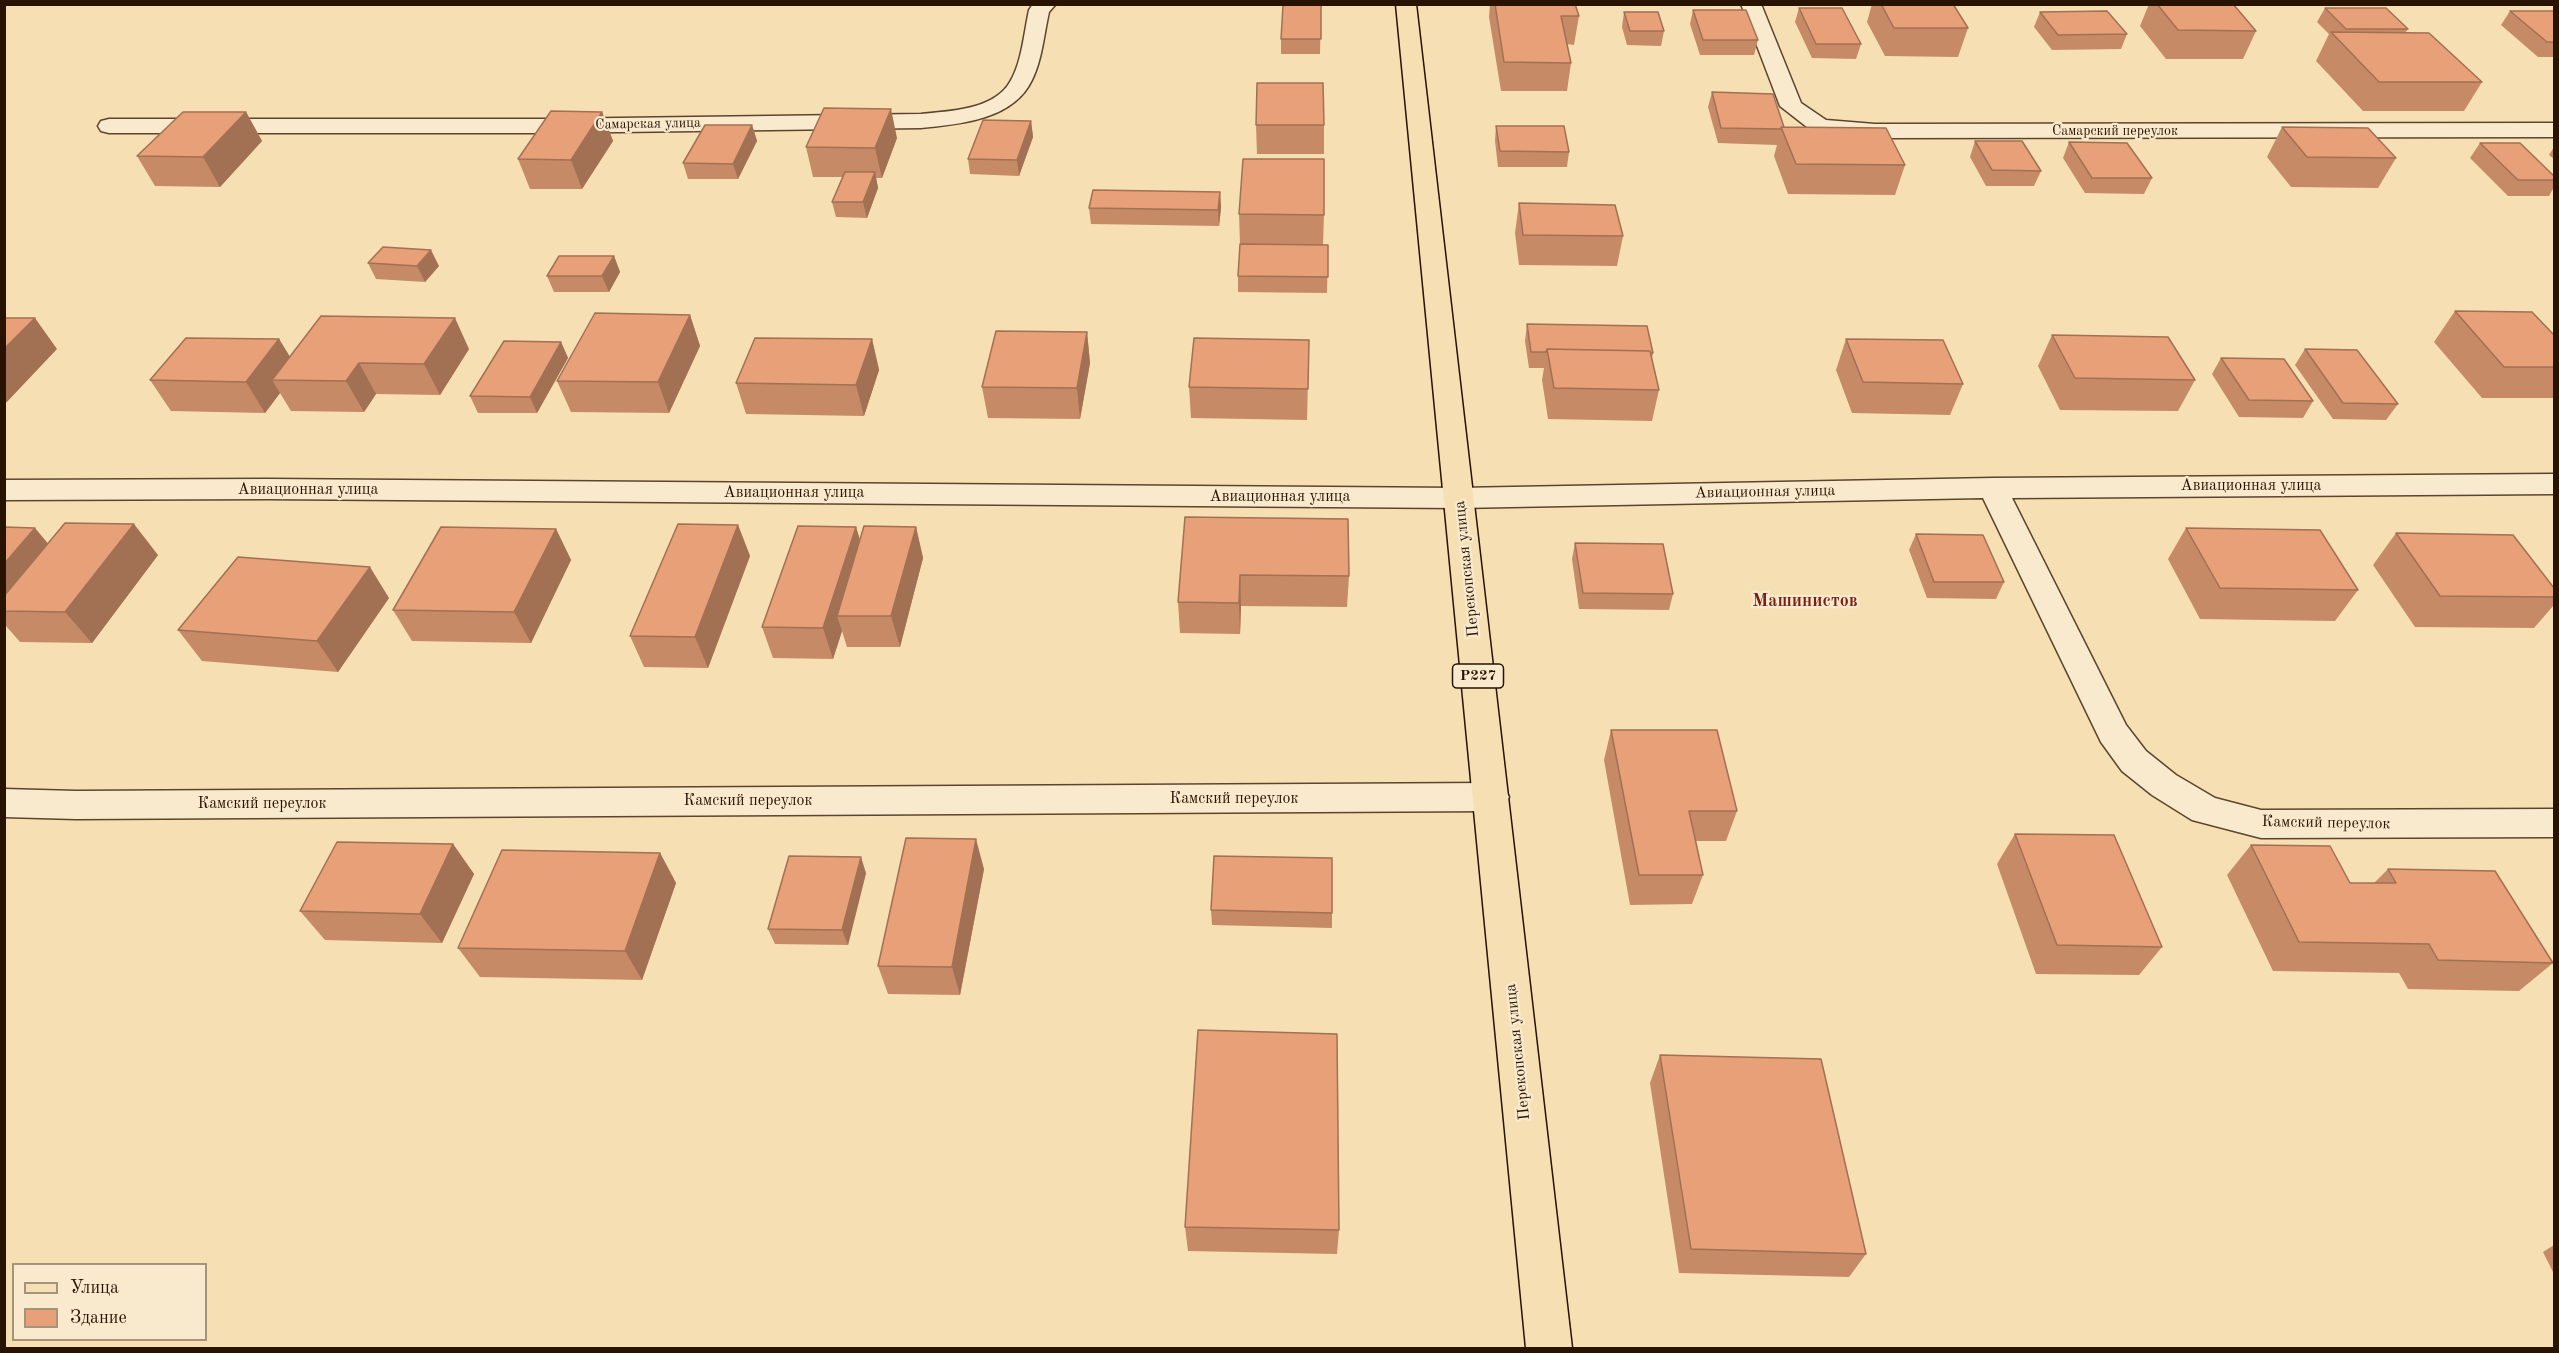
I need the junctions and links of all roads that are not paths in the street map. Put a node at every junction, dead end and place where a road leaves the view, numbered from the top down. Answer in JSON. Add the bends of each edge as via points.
{"nodes":[{"id":1,"x":1046,"y":4,"type":"edge"},
{"id":2,"x":1406,"y":4,"type":"edge"},
{"id":3,"x":1751,"y":4,"type":"edge"},
{"id":4,"x":109,"y":126,"type":"dead end"},
{"id":5,"x":2554,"y":130,"type":"edge"},
{"id":6,"x":2554,"y":484,"type":"edge"},
{"id":7,"x":1992,"y":488,"type":"junction"},
{"id":8,"x":4,"y":490,"type":"edge"},
{"id":9,"x":1459,"y":498,"type":"junction"},
{"id":10,"x":1491,"y":797,"type":"junction"},
{"id":11,"x":4,"y":802,"type":"edge"},
{"id":12,"x":2554,"y":823,"type":"edge"},
{"id":13,"x":1549,"y":1348,"type":"edge"}],
"edges":[{"from":1,"to":4,"type":"street","name":"Самарская улица","via":[[1039,10],[1021,83],[989,108],[958,117],[921,121],[555,126]]},
{"from":2,"to":9,"type":"main road","name":"Перекопская улица","number":"Р227"},
{"from":3,"to":5,"type":"street","name":"Самарский переулок","via":[[1791,106],[1820,126],[1875,131]]},
{"from":6,"to":7,"type":"street","name":"Авиационная улица"},
{"from":7,"to":9,"type":"street","name":"Авиационная улица"},
{"from":7,"to":12,"type":"street","name":"Камский переулок","via":[[2113,733],[2134,761],[2205,810],[2261,824]]},
{"from":8,"to":9,"type":"street","name":"Авиационная улица"},
{"from":9,"to":10,"type":"main road","name":"Перекопская улица","number":"Р227"},
{"from":10,"to":11,"type":"street","name":"Камский переулок","via":[[76,805]]},
{"from":10,"to":13,"type":"main road","name":"Перекопская улица","number":"Р227"}]}
